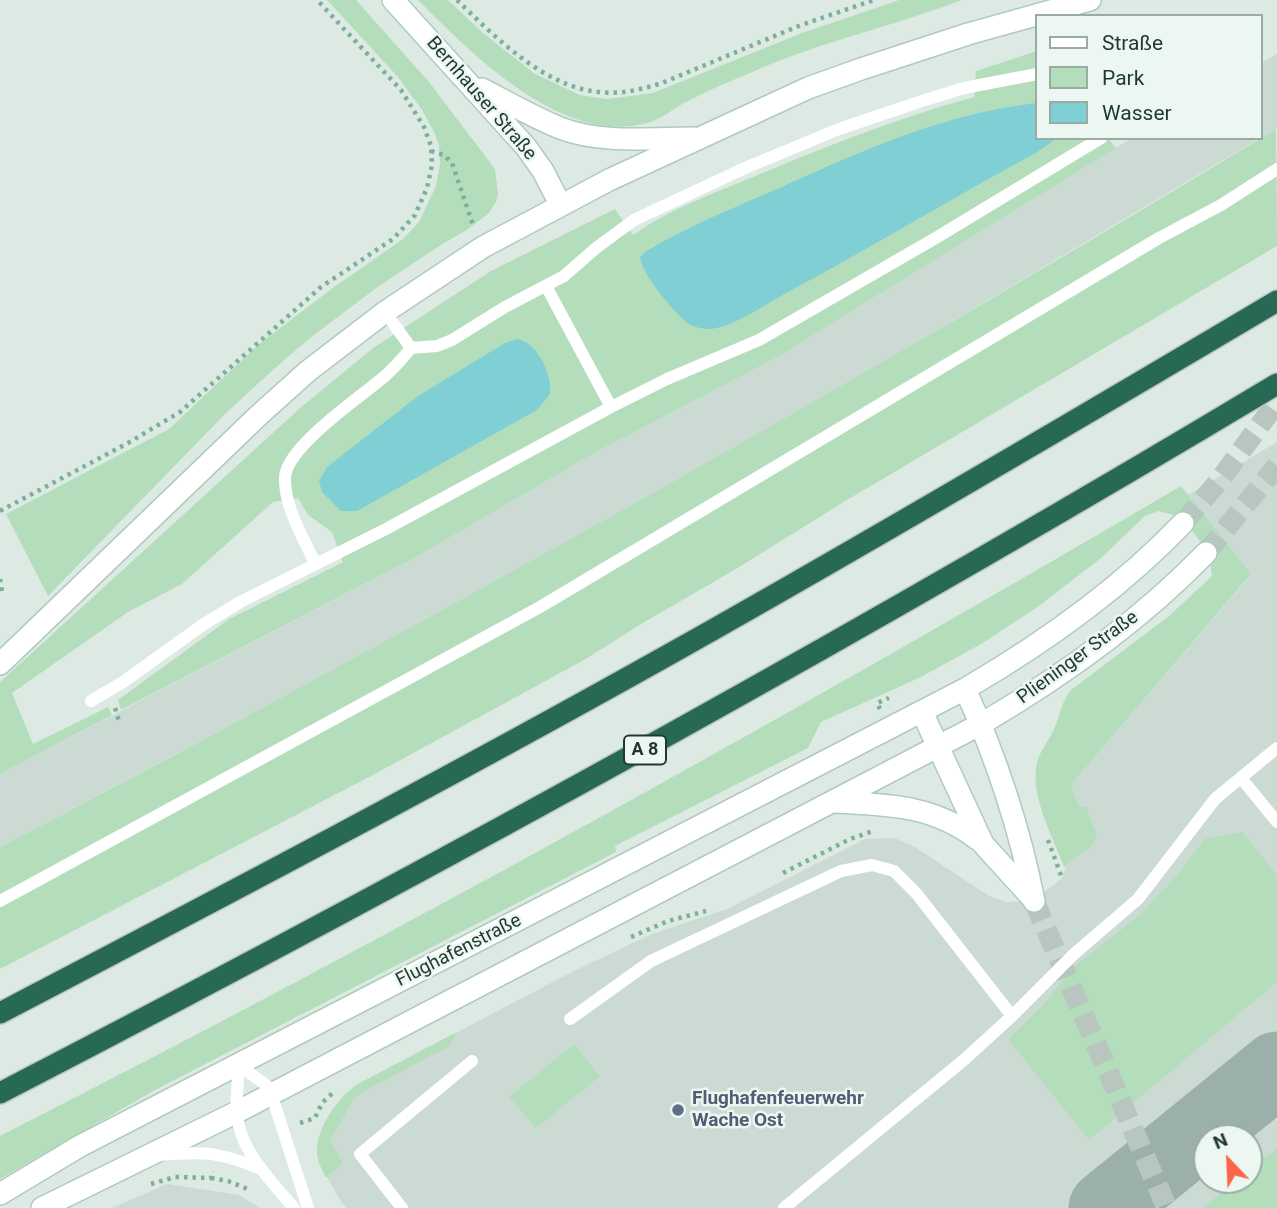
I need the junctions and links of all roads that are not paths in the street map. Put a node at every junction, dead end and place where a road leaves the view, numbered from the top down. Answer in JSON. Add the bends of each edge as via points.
{"nodes":[{"id":1,"x":393,"y":0,"type":"edge"},
{"id":2,"x":1090,"y":0,"type":"edge"},
{"id":3,"x":1040,"y":14,"type":"edge"},
{"id":4,"x":1036,"y":15,"type":"edge"},
{"id":5,"x":1036,"y":74,"type":"edge"},
{"id":6,"x":470,"y":83,"type":"junction"},
{"id":7,"x":700,"y":138,"type":"junction"},
{"id":8,"x":1098,"y":140,"type":"edge"},
{"id":9,"x":1277,"y":169,"type":"edge"},
{"id":10,"x":560,"y":204,"type":"junction"},
{"id":11,"x":546,"y":286,"type":"junction"},
{"id":12,"x":1277,"y":301,"type":"edge"},
{"id":13,"x":385,"y":312,"type":"junction"},
{"id":14,"x":411,"y":348,"type":"junction"},
{"id":15,"x":1277,"y":384,"type":"edge"},
{"id":16,"x":611,"y":407,"type":"junction"},
{"id":17,"x":1183,"y":523,"type":"tunnel mouth"},
{"id":18,"x":1206,"y":553,"type":"tunnel mouth"},
{"id":19,"x":315,"y":563,"type":"junction"},
{"id":20,"x":0,"y":664,"type":"edge"},
{"id":21,"x":965,"y":689,"type":"junction"},
{"id":22,"x":90,"y":701,"type":"dead end"},
{"id":23,"x":922,"y":712,"type":"junction"},
{"id":24,"x":981,"y":724,"type":"junction"},
{"id":25,"x":938,"y":747,"type":"junction"},
{"id":26,"x":1277,"y":748,"type":"edge"},
{"id":27,"x":1241,"y":778,"type":"junction"},
{"id":28,"x":833,"y":802,"type":"junction"},
{"id":29,"x":1277,"y":822,"type":"edge"},
{"id":30,"x":983,"y":844,"type":"junction"},
{"id":31,"x":0,"y":901,"type":"edge"},
{"id":32,"x":0,"y":1013,"type":"edge"},
{"id":33,"x":1012,"y":1016,"type":"junction"},
{"id":34,"x":570,"y":1019,"type":"dead end"},
{"id":35,"x":472,"y":1061,"type":"dead end"},
{"id":36,"x":239,"y":1065,"type":"junction"},
{"id":37,"x":0,"y":1093,"type":"edge"},
{"id":38,"x":271,"y":1093,"type":"junction"},
{"id":39,"x":237,"y":1112,"type":"junction"},
{"id":40,"x":150,"y":1156,"type":"junction"},
{"id":41,"x":263,"y":1170,"type":"junction"},
{"id":42,"x":0,"y":1194,"type":"edge"},
{"id":43,"x":42,"y":1208,"type":"edge"},
{"id":44,"x":294,"y":1208,"type":"edge"},
{"id":45,"x":308,"y":1208,"type":"edge"},
{"id":46,"x":402,"y":1208,"type":"edge"},
{"id":47,"x":783,"y":1208,"type":"edge"}],
"edges":[{"from":1,"to":6,"type":"main road","name":"Bernhauser Straße"},
{"from":2,"to":3,"type":"main road"},
{"from":4,"to":7,"type":"main road","via":[[832,79]]},
{"from":5,"to":11,"type":"lane","via":[[922,100],[745,168],[634,220]]},
{"from":6,"to":7,"type":"main road","via":[[547,122],[583,134]]},
{"from":6,"to":10,"type":"main road","name":"Bernhauser Straße","via":[[526,147]]},
{"from":7,"to":10,"type":"main road"},
{"from":8,"to":16,"type":"lane","via":[[759,340]]},
{"from":9,"to":31,"type":"lane","via":[[540,607]]},
{"from":10,"to":13,"type":"main road","via":[[483,247]]},
{"from":11,"to":14,"type":"lane","via":[[452,340]]},
{"from":11,"to":16,"type":"lane"},
{"from":12,"to":32,"type":"highway","via":[[647,667]]},
{"from":13,"to":14,"type":"lane"},
{"from":13,"to":20,"type":"main road","via":[[259,415]]},
{"from":14,"to":19,"type":"lane","via":[[306,442],[289,464],[285,481],[289,501]]},
{"from":15,"to":37,"type":"highway","number":"A 8","via":[[975,563],[598,776]]},
{"from":16,"to":19,"type":"lane"},
{"from":17,"to":21,"type":"main road","name":"Plieninger Straße","via":[[1101,597]]},
{"from":18,"to":24,"type":"main road","name":"Plieninger Straße","via":[[1114,635]]},
{"from":19,"to":22,"type":"lane","via":[[229,608]]},
{"from":21,"to":23,"type":"main road","name":"Plieninger Straße"},
{"from":21,"to":24,"type":"main road"},
{"from":23,"to":25,"type":"main road"},
{"from":23,"to":36,"type":"main road","name":"Flughafenstraße"},
{"from":24,"to":25,"type":"main road","name":"Plieninger Straße"},
{"from":24,"to":30,"type":"main road","via":[[1019,830],[1034,901]]},
{"from":25,"to":28,"type":"main road","name":"Flughafenstraße"},
{"from":25,"to":30,"type":"main road"},
{"from":26,"to":27,"type":"lane"},
{"from":27,"to":29,"type":"lane"},
{"from":27,"to":33,"type":"lane","via":[[1215,800],[1138,899]]},
{"from":28,"to":30,"type":"main road","via":[[930,813]]},
{"from":28,"to":38,"type":"main road","name":"Flughafenstraße"},
{"from":33,"to":34,"type":"lane","via":[[916,892],[894,871],[872,864],[841,871],[651,961]]},
{"from":33,"to":47,"type":"lane"},
{"from":35,"to":46,"type":"lane","via":[[360,1154]]},
{"from":36,"to":38,"type":"lane"},
{"from":36,"to":39,"type":"lane"},
{"from":36,"to":42,"type":"main road","name":"Flughafenstraße","via":[[80,1146]]},
{"from":38,"to":39,"type":"main road","name":"Flughafenstraße"},
{"from":38,"to":45,"type":"lane"},
{"from":39,"to":40,"type":"main road","name":"Flughafenstraße"},
{"from":39,"to":41,"type":"lane","via":[[243,1138]]},
{"from":40,"to":41,"type":"lane","via":[[215,1153]]},
{"from":40,"to":43,"type":"main road","name":"Flughafenstraße"},
{"from":41,"to":44,"type":"lane"}]}
